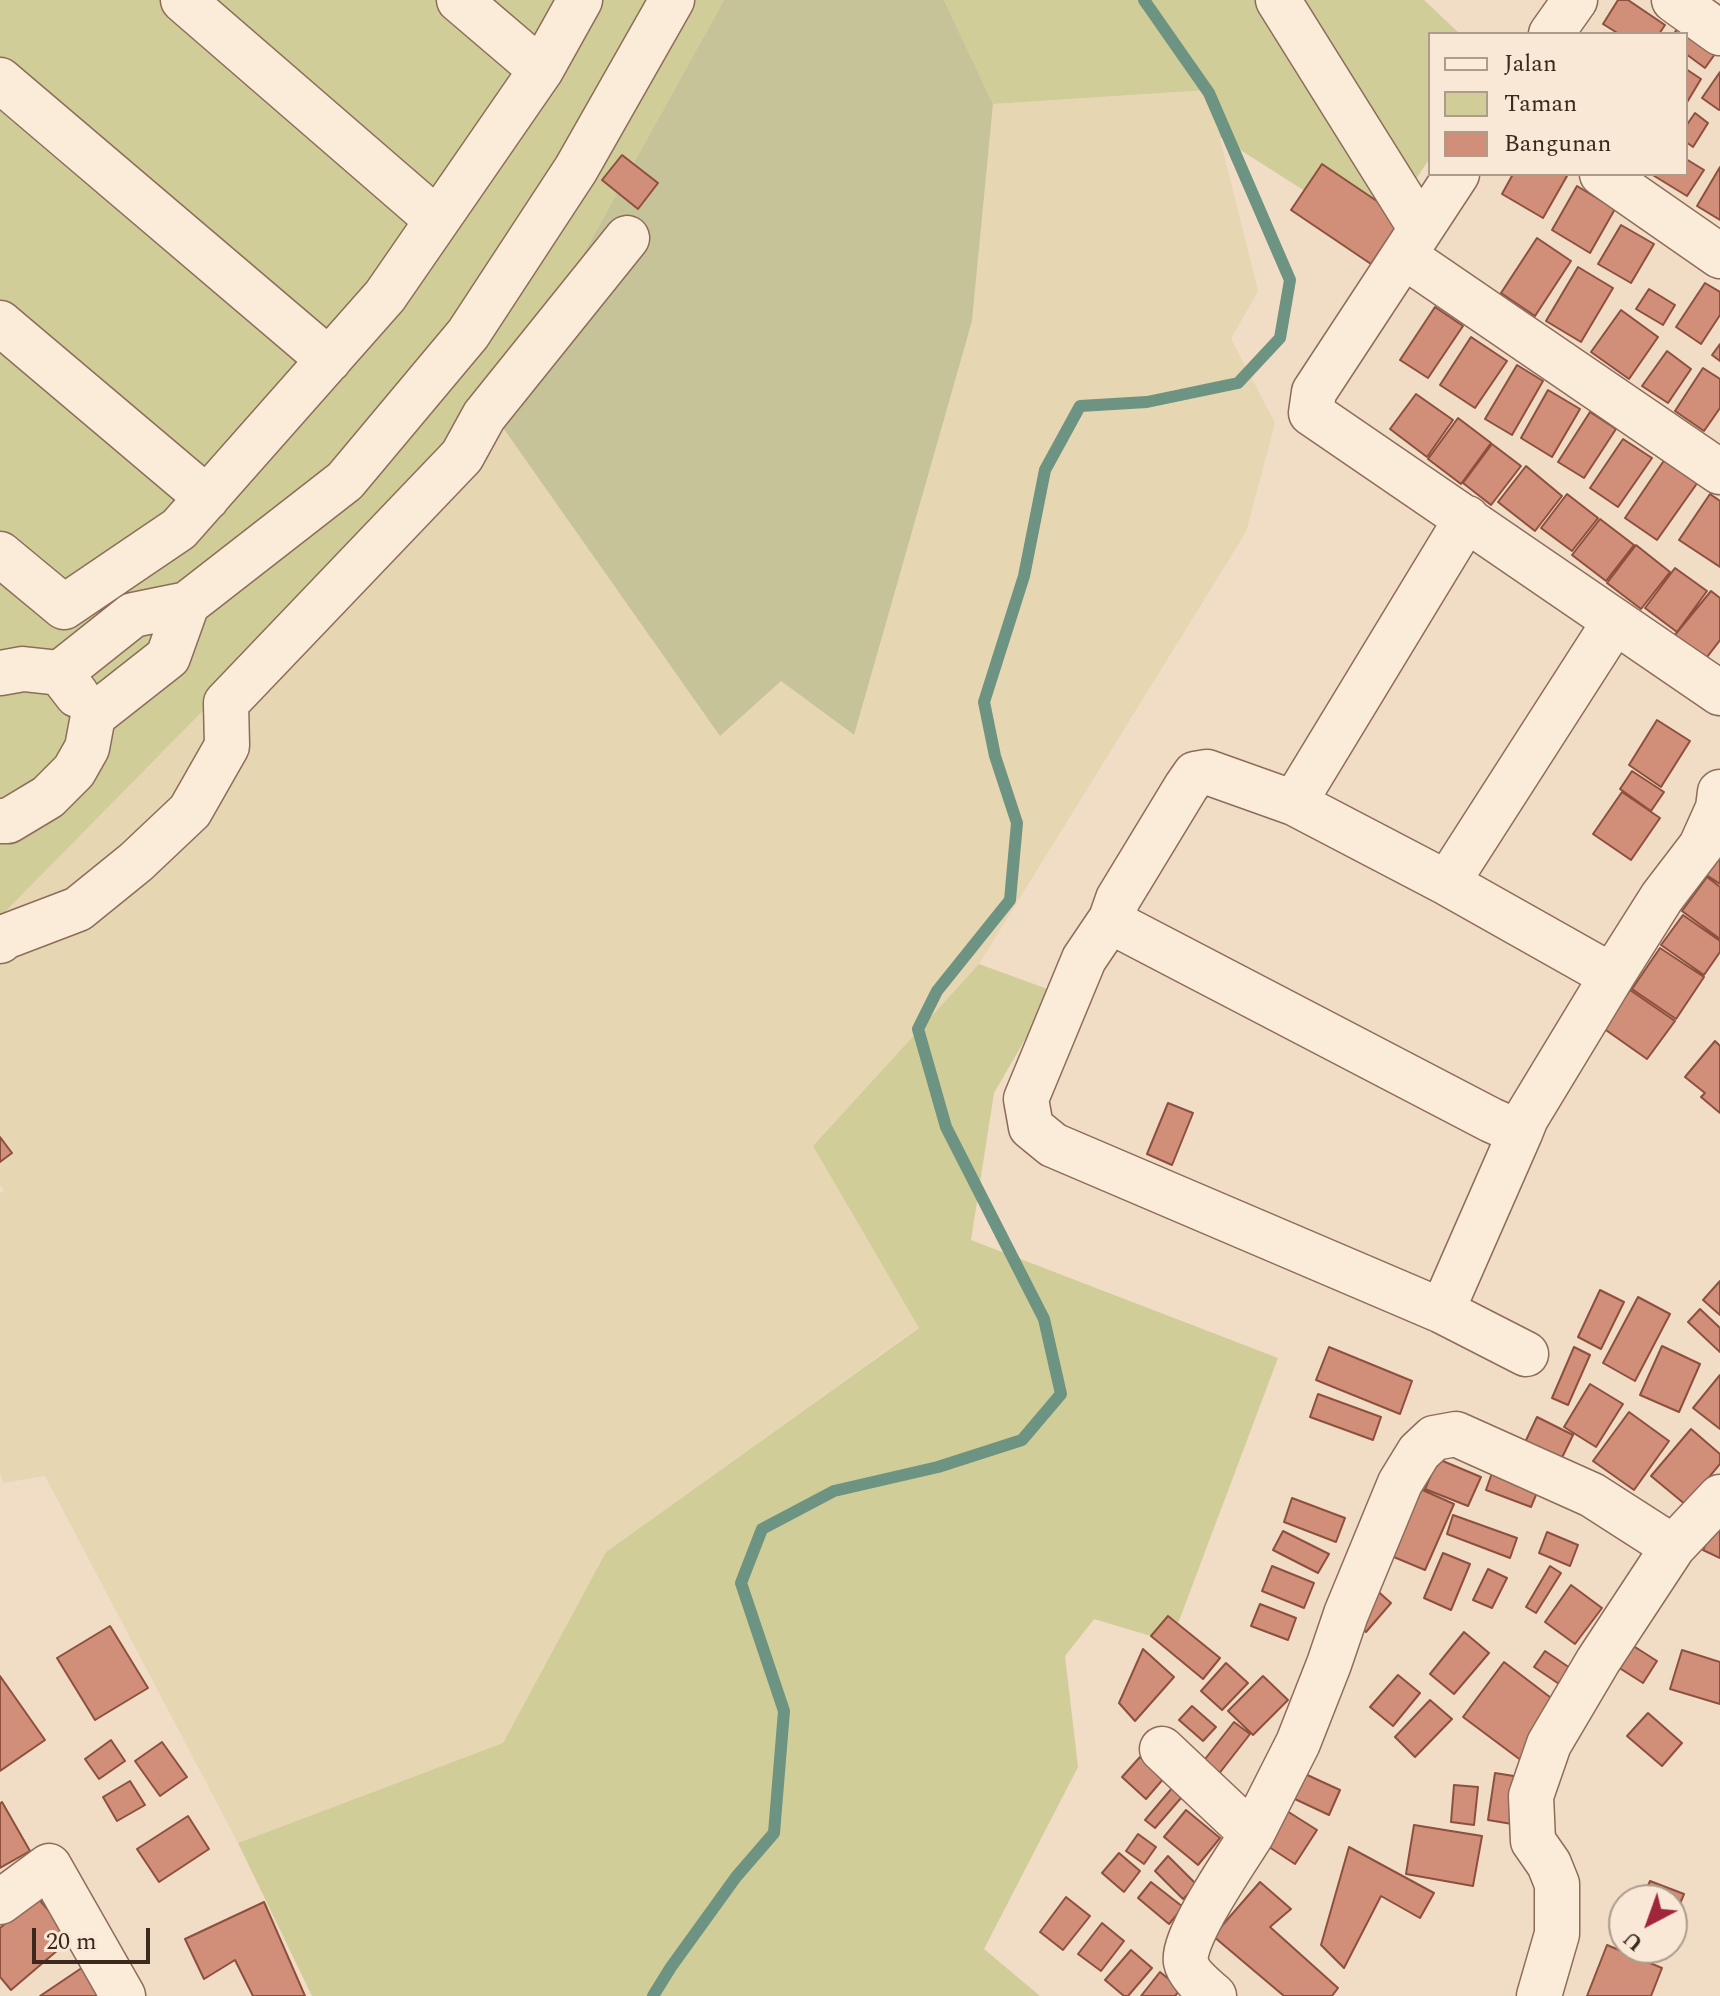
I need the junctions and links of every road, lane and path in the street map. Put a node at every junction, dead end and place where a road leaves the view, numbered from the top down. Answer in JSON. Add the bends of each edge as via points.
{"nodes":[{"id":1,"x":183,"y":0,"type":"edge"},
{"id":2,"x":459,"y":0,"type":"edge"},
{"id":3,"x":580,"y":0,"type":"edge"},
{"id":4,"x":672,"y":0,"type":"edge"},
{"id":5,"x":1278,"y":0,"type":"edge"},
{"id":6,"x":1575,"y":0,"type":"edge"},
{"id":7,"x":1674,"y":0,"type":"edge"},
{"id":8,"x":1552,"y":32,"type":"edge"},
{"id":9,"x":1720,"y":33,"type":"edge"},
{"id":10,"x":541,"y":70,"type":"junction"},
{"id":11,"x":0,"y":80,"type":"edge"},
{"id":12,"x":1456,"y":176,"type":"edge"},
{"id":13,"x":1605,"y":176,"type":"edge"},
{"id":14,"x":437,"y":220,"type":"junction"},
{"id":15,"x":627,"y":238,"type":"dead end"},
{"id":16,"x":1413,"y":243,"type":"junction"},
{"id":17,"x":1720,"y":256,"type":"edge"},
{"id":18,"x":0,"y":323,"type":"edge"},
{"id":19,"x":329,"y":360,"type":"junction"},
{"id":20,"x":1720,"y":472,"type":"edge"},
{"id":21,"x":207,"y":498,"type":"junction"},
{"id":22,"x":1467,"y":518,"type":"junction"},
{"id":23,"x":0,"y":554,"type":"edge"},
{"id":24,"x":187,"y":604,"type":"junction"},
{"id":25,"x":1615,"y":621,"type":"junction"},
{"id":26,"x":0,"y":673,"type":"edge"},
{"id":27,"x":60,"y":673,"type":"junction"},
{"id":28,"x":1720,"y":693,"type":"edge"},
{"id":29,"x":93,"y":716,"type":"junction"},
{"id":30,"x":1720,"y":792,"type":"edge"},
{"id":31,"x":1294,"y":803,"type":"junction"},
{"id":32,"x":0,"y":821,"type":"edge"},
{"id":33,"x":1447,"y":883,"type":"junction"},
{"id":34,"x":1111,"y":919,"type":"junction"},
{"id":35,"x":0,"y":941,"type":"edge"},
{"id":36,"x":1612,"y":976,"type":"junction"},
{"id":37,"x":1520,"y":1133,"type":"junction"},
{"id":38,"x":1442,"y":1311,"type":"junction"},
{"id":39,"x":1526,"y":1354,"type":"dead end"},
{"id":40,"x":1720,"y":1497,"type":"edge"},
{"id":41,"x":1673,"y":1547,"type":"junction"},
{"id":42,"x":1162,"y":1749,"type":"dead end"},
{"id":43,"x":1252,"y":1834,"type":"junction"},
{"id":44,"x":0,"y":1902,"type":"edge"},
{"id":45,"x":123,"y":1996,"type":"edge"},
{"id":46,"x":1214,"y":1996,"type":"edge"},
{"id":47,"x":1539,"y":1996,"type":"edge"}],
"edges":[{"from":1,"to":14,"type":"street"},
{"from":2,"to":10,"type":"street"},
{"from":3,"to":10,"type":"street"},
{"from":4,"to":24,"type":"street","via":[[576,169],[468,334],[345,481]]},
{"from":5,"to":16,"type":"street"},
{"from":6,"to":8,"type":"street"},
{"from":7,"to":9,"type":"street"},
{"from":10,"to":14,"type":"street"},
{"from":11,"to":19,"type":"street"},
{"from":12,"to":16,"type":"street"},
{"from":13,"to":17,"type":"street"},
{"from":14,"to":19,"type":"street","via":[[385,296]]},
{"from":15,"to":35,"type":"street","via":[[484,416],[462,456],[226,703],[227,746],[190,811],[78,909]]},
{"from":16,"to":20,"type":"street"},
{"from":16,"to":22,"type":"street","via":[[1314,392],[1311,413]]},
{"from":18,"to":21,"type":"street"},
{"from":19,"to":21,"type":"street"},
{"from":21,"to":23,"type":"street","via":[[179,529],[64,607]]},
{"from":22,"to":25,"type":"street"},
{"from":22,"to":31,"type":"street"},
{"from":24,"to":27,"type":"street","via":[[133,615]]},
{"from":24,"to":29,"type":"street","via":[[168,657]]},
{"from":25,"to":28,"type":"street"},
{"from":25,"to":33,"type":"street"},
{"from":26,"to":27,"type":"street"},
{"from":27,"to":29,"type":"street"},
{"from":29,"to":32,"type":"street","via":[[87,748],[74,771],[48,797]]},
{"from":30,"to":36,"type":"street","via":[[1701,846]]},
{"from":31,"to":33,"type":"street"},
{"from":31,"to":34,"type":"street","via":[[1207,772],[1195,774]]},
{"from":33,"to":36,"type":"street"},
{"from":34,"to":37,"type":"street"},
{"from":34,"to":38,"type":"street","via":[[1084,959],[1026,1099],[1031,1127],[1053,1145]]},
{"from":36,"to":37,"type":"street"},
{"from":37,"to":38,"type":"street"},
{"from":38,"to":39,"type":"street"},
{"from":40,"to":41,"type":"street"},
{"from":41,"to":43,"type":"street","via":[[1592,1495],[1456,1434],[1434,1438],[1400,1483],[1298,1743]]},
{"from":41,"to":47,"type":"street","via":[[1549,1744],[1531,1796],[1533,1841],[1557,1884],[1557,1934]]},
{"from":42,"to":43,"type":"street"},
{"from":43,"to":46,"type":"street","via":[[1188,1946],[1186,1962]]},
{"from":44,"to":45,"type":"street","via":[[49,1866]]}]}
